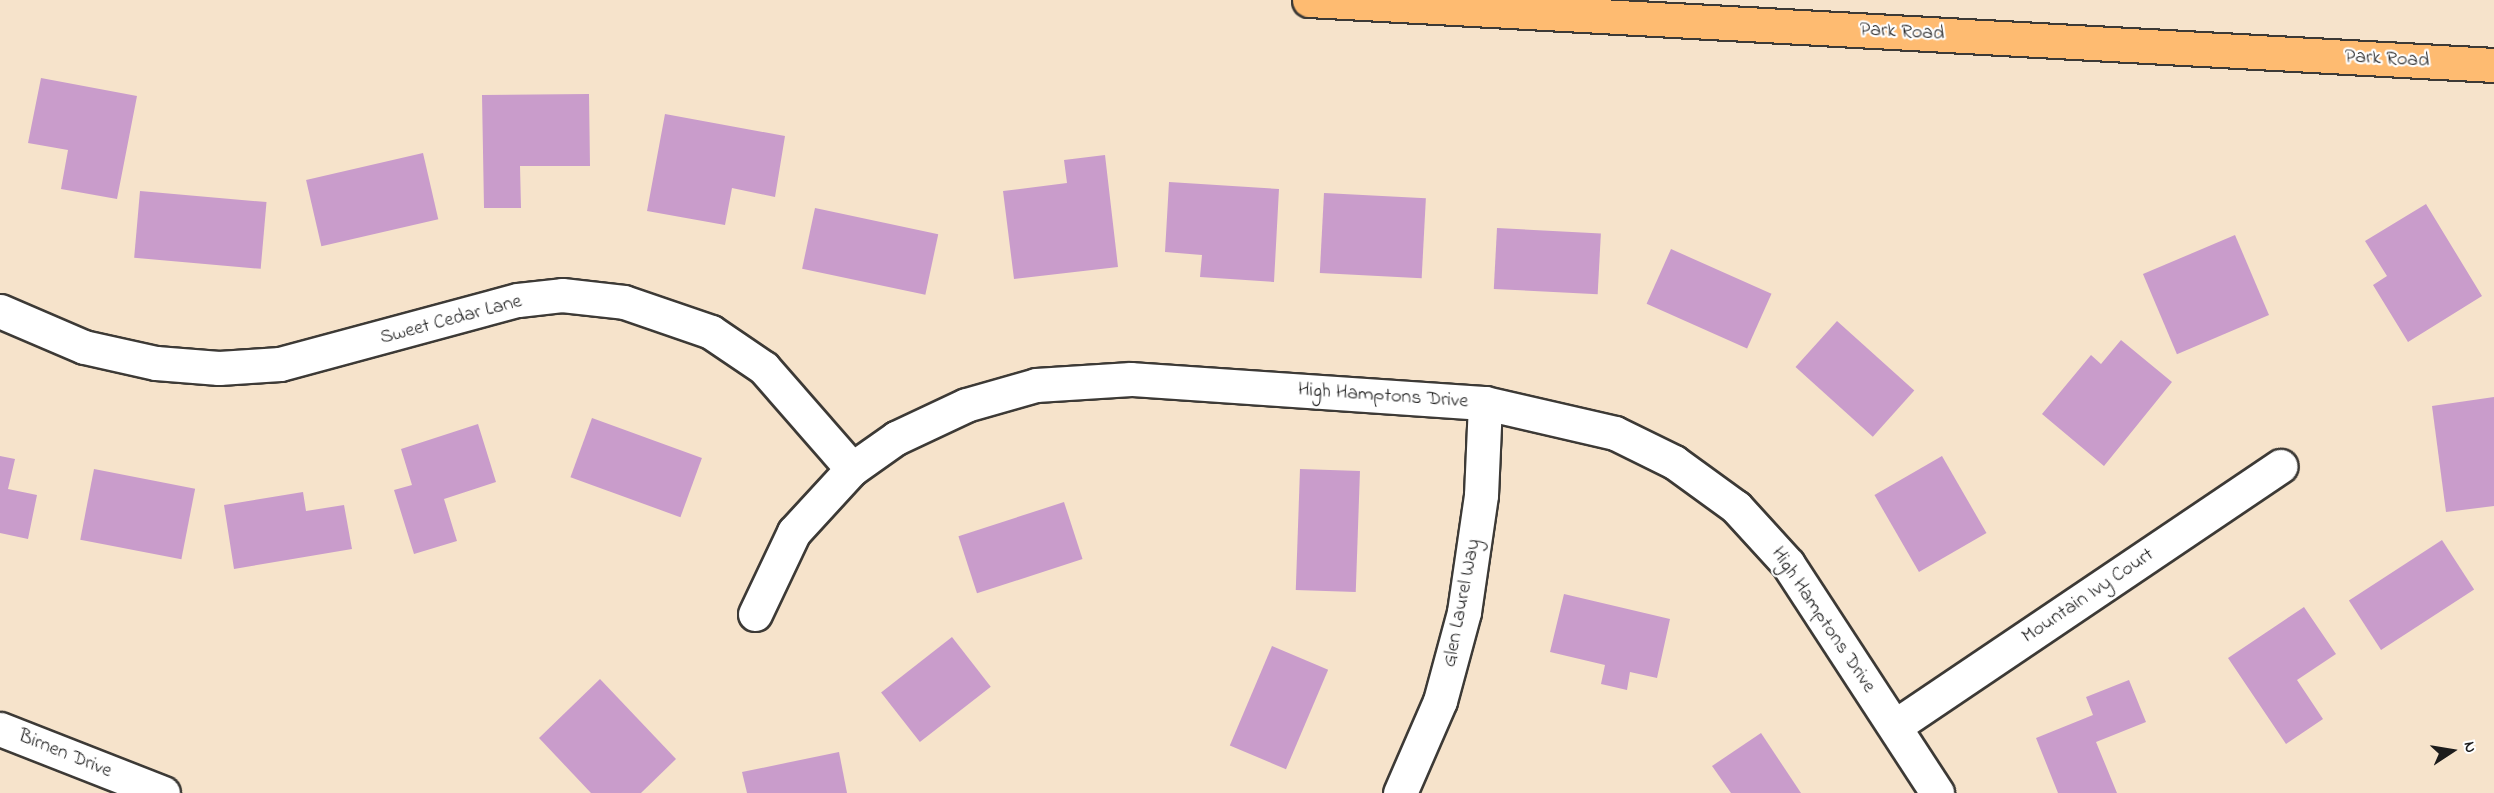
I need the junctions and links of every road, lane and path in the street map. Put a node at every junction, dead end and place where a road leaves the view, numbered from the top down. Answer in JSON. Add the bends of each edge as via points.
{"nodes":[{"id":1,"x":1309,"y":0,"type":"edge"},
{"id":2,"x":2494,"y":65,"type":"edge"},
{"id":3,"x":0,"y":311,"type":"edge"},
{"id":4,"x":1485,"y":403,"type":"junction"},
{"id":5,"x":2280,"y":466,"type":"dead end"},
{"id":6,"x":852,"y":469,"type":"junction"},
{"id":7,"x":755,"y":614,"type":"dead end"},
{"id":8,"x":1895,"y":726,"type":"junction"},
{"id":9,"x":0,"y":729,"type":"edge"},
{"id":10,"x":163,"y":793,"type":"edge"},
{"id":11,"x":1400,"y":793,"type":"edge"},
{"id":12,"x":1937,"y":793,"type":"edge"}],
"edges":[{"from":1,"to":2,"type":"main road","name":"Park Road"},
{"from":3,"to":6,"type":"street","name":"Sweet Cedar Lane","via":[[84,347],[156,363],[219,368],[280,364],[518,300],[562,295],[624,302],[711,332],[764,368]]},
{"from":4,"to":6,"type":"street","name":"High Hamptons Drive","via":[[1072,380],[966,405],[896,438]]},
{"from":4,"to":8,"type":"street","name":"High Hamptons Drive","via":[[1615,433],[1674,462],[1736,507],[1788,564]]},
{"from":4,"to":11,"type":"street","name":"Glen Laurel Way","via":[[1481,495],[1464,612],[1440,700]]},
{"from":5,"to":8,"type":"street","name":"Mountain Ivy Court"},
{"from":6,"to":7,"type":"street","name":"High Hamptons Drive","via":[[794,532]]},
{"from":8,"to":12,"type":"street","name":"High Hamptons Drive"},
{"from":9,"to":10,"type":"street","name":"Birnen Drive"}]}
